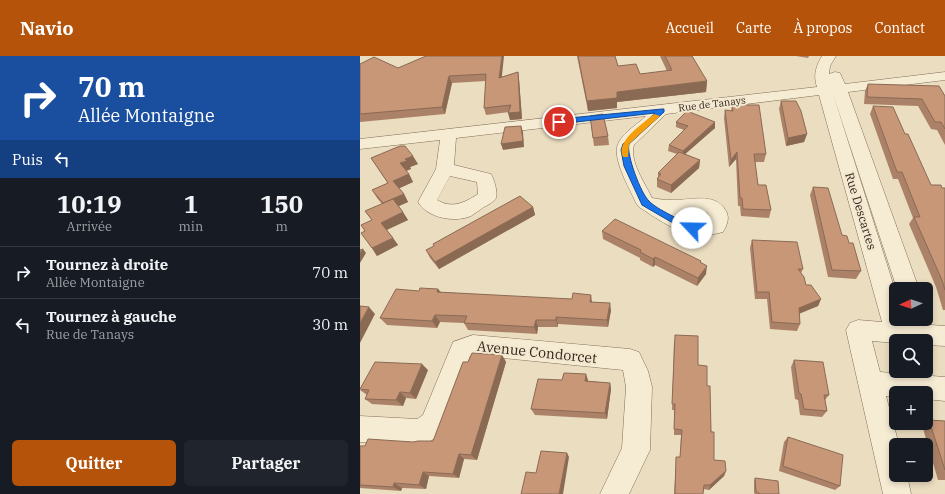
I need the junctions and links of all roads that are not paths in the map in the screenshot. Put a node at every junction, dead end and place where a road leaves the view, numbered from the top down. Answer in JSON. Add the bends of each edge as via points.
{"nodes":[{"id":1,"x":829,"y":56,"type":"edge"},
{"id":2,"x":833,"y":56,"type":"edge"},
{"id":3,"x":945,"y":76,"type":"edge"},
{"id":4,"x":832,"y":89,"type":"junction"},
{"id":5,"x":662,"y":110,"type":"junction"},
{"id":6,"x":449,"y":133,"type":"junction"},
{"id":7,"x":360,"y":144,"type":"edge"},
{"id":8,"x":445,"y":169,"type":"dead end"},
{"id":9,"x":645,"y":203,"type":"dead end"},
{"id":10,"x":905,"y":282,"type":"edge"},
{"id":11,"x":929,"y":330,"type":"edge"},
{"id":12,"x":897,"y":333,"type":"junction"},
{"id":13,"x":870,"y":383,"type":"junction"},
{"id":14,"x":945,"y":389,"type":"edge"},
{"id":15,"x":360,"y":429,"type":"edge"},
{"id":16,"x":614,"y":494,"type":"edge"},
{"id":17,"x":897,"y":494,"type":"edge"}],
"edges":[{"from":1,"to":4,"type":"street","via":[[821,73]]},
{"from":2,"to":4,"type":"street"},
{"from":3,"to":4,"type":"street","name":"Rue de Tanays"},
{"from":4,"to":5,"type":"street","name":"Rue de Tanays"},
{"from":4,"to":10,"type":"street","name":"Rue Descartes"},
{"from":4,"to":12,"type":"street","name":"Rue Descartes"},
{"from":5,"to":6,"type":"street","name":"Rue de Tanays"},
{"from":5,"to":9,"type":"street","via":[[626,144],[624,150],[628,166]]},
{"from":6,"to":7,"type":"street","name":"Rue de Tanays"},
{"from":6,"to":8,"type":"street"},
{"from":11,"to":12,"type":"street"},
{"from":12,"to":13,"type":"street","via":[[858,330]]},
{"from":13,"to":14,"type":"street"},
{"from":13,"to":17,"type":"street"},
{"from":15,"to":16,"type":"street","name":"Avenue Condorcet","via":[[420,433],[433,424],[461,349],[473,345],[630,360],[640,387],[636,450]]}]}
